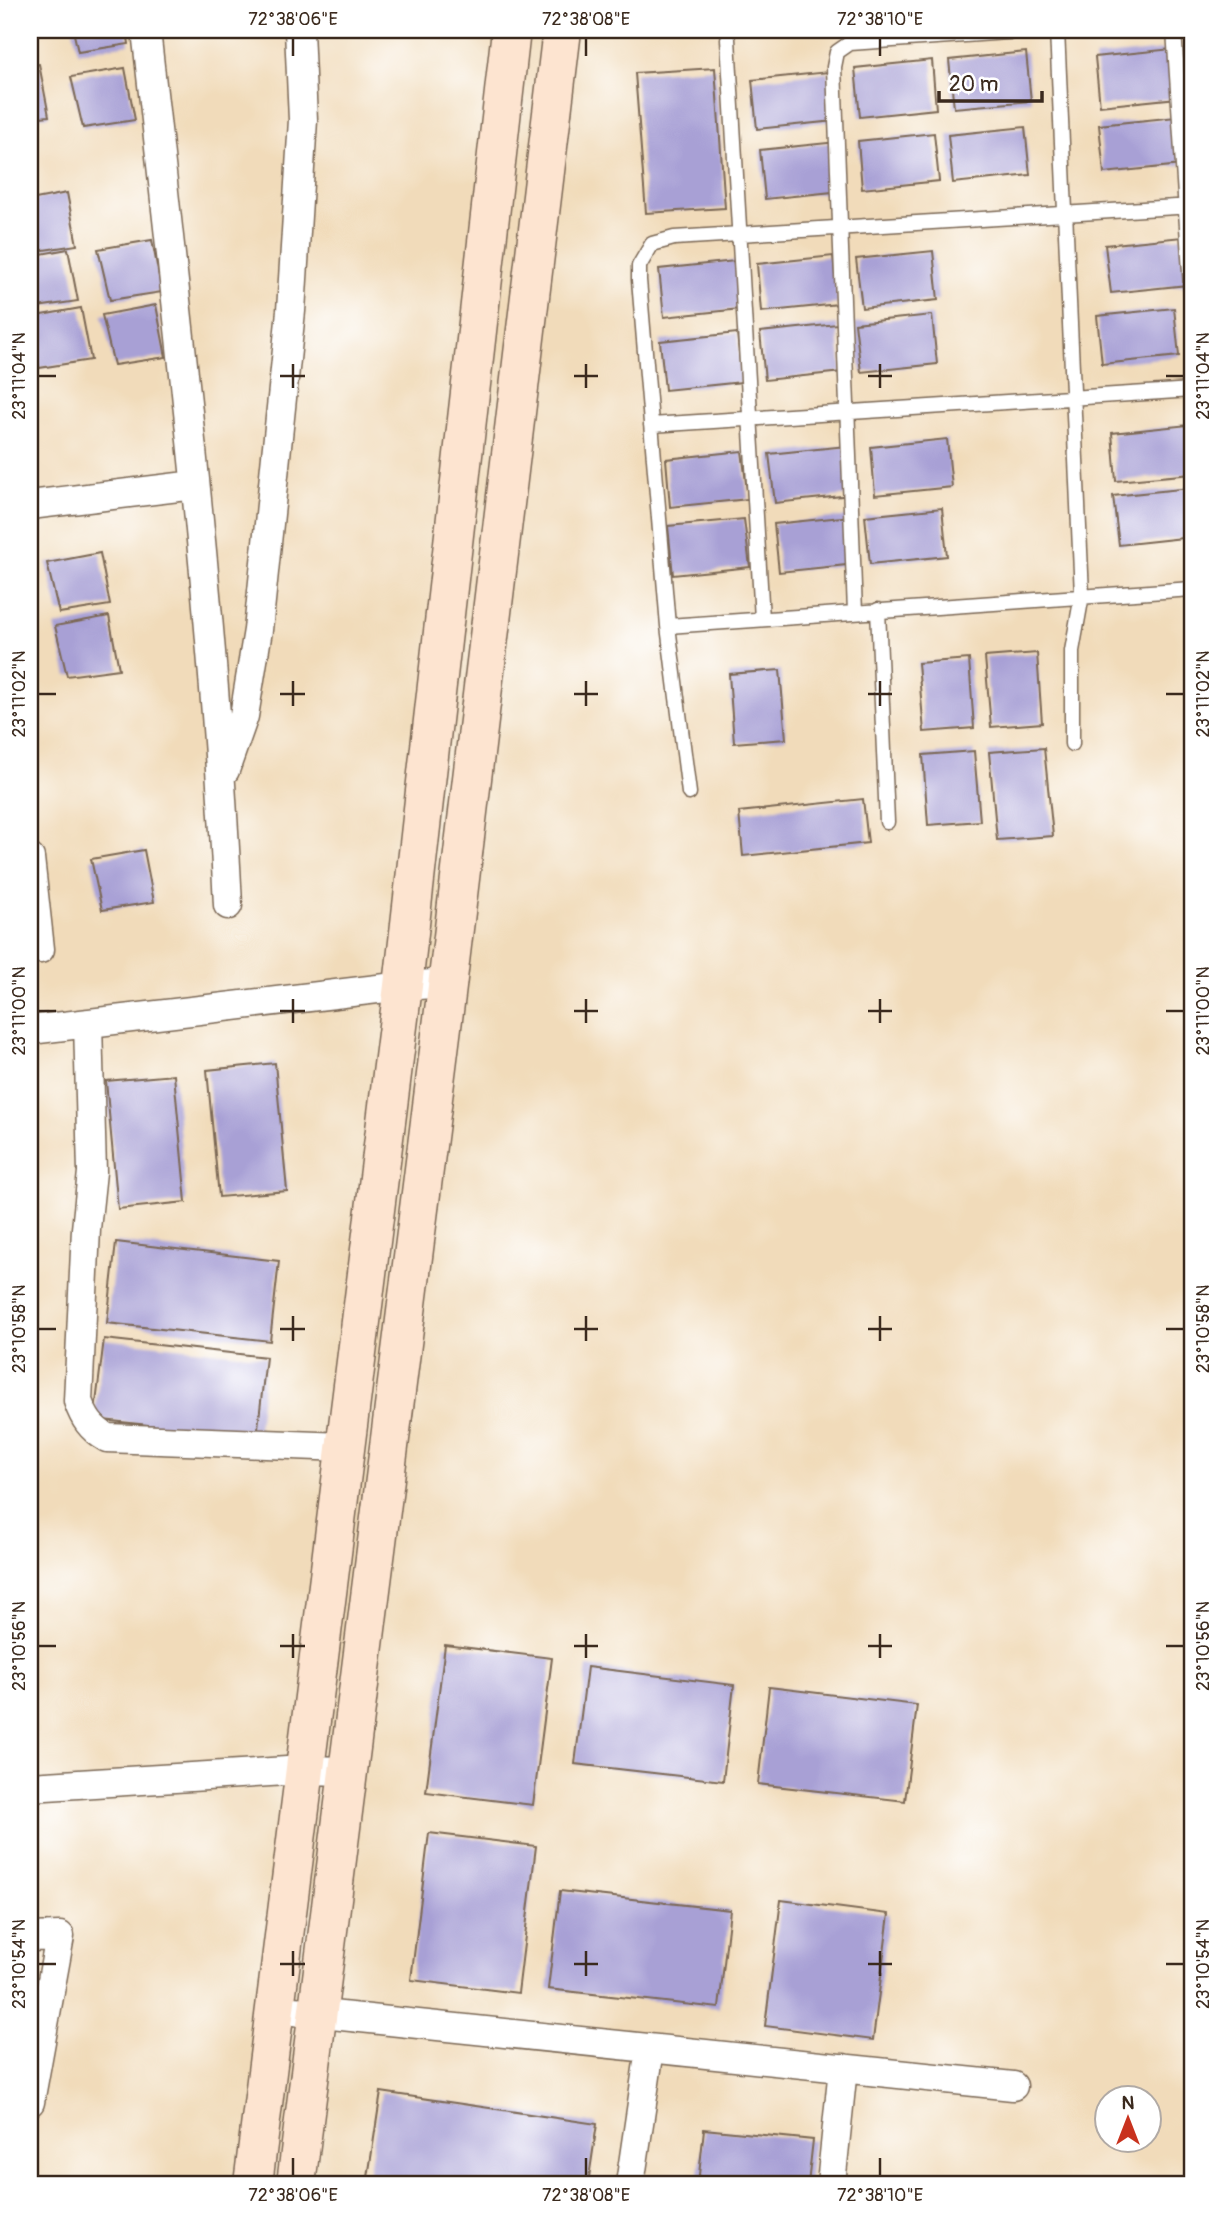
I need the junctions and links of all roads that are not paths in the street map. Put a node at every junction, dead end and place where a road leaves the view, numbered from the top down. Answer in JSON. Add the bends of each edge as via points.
{"nodes":[{"id":1,"x":146,"y":30,"type":"edge"},
{"id":2,"x":299,"y":30,"type":"edge"},
{"id":3,"x":511,"y":30,"type":"edge"},
{"id":4,"x":562,"y":30,"type":"edge"},
{"id":5,"x":1036,"y":30,"type":"edge"},
{"id":6,"x":1057,"y":30,"type":"edge"},
{"id":7,"x":1174,"y":30,"type":"edge"},
{"id":8,"x":727,"y":38,"type":"dead end"},
{"id":9,"x":1189,"y":206,"type":"edge"},
{"id":10,"x":1066,"y":212,"type":"junction"},
{"id":11,"x":839,"y":227,"type":"junction"},
{"id":12,"x":740,"y":234,"type":"junction"},
{"id":13,"x":1192,"y":302,"type":"edge"},
{"id":14,"x":1192,"y":390,"type":"edge"},
{"id":15,"x":1074,"y":396,"type":"junction"},
{"id":16,"x":845,"y":412,"type":"junction"},
{"id":17,"x":750,"y":418,"type":"junction"},
{"id":18,"x":651,"y":425,"type":"junction"},
{"id":19,"x":195,"y":485,"type":"junction"},
{"id":20,"x":30,"y":505,"type":"edge"},
{"id":21,"x":1192,"y":589,"type":"edge"},
{"id":22,"x":1082,"y":595,"type":"junction"},
{"id":23,"x":878,"y":610,"type":"junction"},
{"id":24,"x":855,"y":612,"type":"junction"},
{"id":25,"x":762,"y":619,"type":"junction"},
{"id":26,"x":668,"y":626,"type":"junction"},
{"id":27,"x":1072,"y":744,"type":"dead end"},
{"id":28,"x":222,"y":780,"type":"junction"},
{"id":29,"x":689,"y":793,"type":"dead end"},
{"id":30,"x":887,"y":822,"type":"dead end"},
{"id":31,"x":30,"y":858,"type":"edge"},
{"id":32,"x":228,"y":905,"type":"dead end"},
{"id":33,"x":40,"y":949,"type":"dead end"},
{"id":34,"x":447,"y":983,"type":"junction"},
{"id":35,"x":403,"y":986,"type":"junction"},
{"id":36,"x":88,"y":1023,"type":"junction"},
{"id":37,"x":30,"y":1030,"type":"edge"},
{"id":38,"x":344,"y":1447,"type":"junction"},
{"id":39,"x":303,"y":1770,"type":"junction"},
{"id":40,"x":349,"y":1771,"type":"junction"},
{"id":41,"x":30,"y":1787,"type":"edge"},
{"id":42,"x":30,"y":1937,"type":"edge"},
{"id":43,"x":274,"y":2009,"type":"junction"},
{"id":44,"x":317,"y":2014,"type":"junction"},
{"id":45,"x":650,"y":2049,"type":"junction"},
{"id":46,"x":843,"y":2068,"type":"junction"},
{"id":47,"x":1013,"y":2086,"type":"dead end"},
{"id":48,"x":30,"y":2102,"type":"edge"},
{"id":49,"x":253,"y":2184,"type":"edge"},
{"id":50,"x":296,"y":2184,"type":"edge"},
{"id":51,"x":629,"y":2184,"type":"edge"},
{"id":52,"x":831,"y":2184,"type":"edge"}],
"edges":[{"from":1,"to":19,"type":"street"},
{"from":2,"to":28,"type":"street","via":[[303,120],[287,352],[258,629],[244,716]]},
{"from":3,"to":35,"type":"street"},
{"from":4,"to":34,"type":"street"},
{"from":5,"to":11,"type":"lane","via":[[850,43],[837,52]]},
{"from":6,"to":10,"type":"lane"},
{"from":7,"to":9,"type":"lane"},
{"from":8,"to":12,"type":"lane"},
{"from":9,"to":10,"type":"lane"},
{"from":9,"to":13,"type":"lane"},
{"from":10,"to":11,"type":"lane"},
{"from":10,"to":15,"type":"lane"},
{"from":11,"to":12,"type":"lane"},
{"from":11,"to":16,"type":"lane"},
{"from":12,"to":17,"type":"lane"},
{"from":12,"to":18,"type":"lane","via":[[674,238],[652,244],[643,254],[639,280]]},
{"from":14,"to":15,"type":"lane"},
{"from":15,"to":16,"type":"lane"},
{"from":15,"to":22,"type":"lane"},
{"from":16,"to":17,"type":"lane"},
{"from":16,"to":24,"type":"lane"},
{"from":17,"to":18,"type":"lane"},
{"from":17,"to":25,"type":"lane"},
{"from":18,"to":26,"type":"lane"},
{"from":19,"to":20,"type":"street"},
{"from":19,"to":28,"type":"street"},
{"from":21,"to":22,"type":"lane"},
{"from":22,"to":23,"type":"lane"},
{"from":22,"to":27,"type":"lane","via":[[1072,651]]},
{"from":23,"to":24,"type":"lane"},
{"from":23,"to":30,"type":"lane"},
{"from":24,"to":25,"type":"lane"},
{"from":25,"to":26,"type":"lane"},
{"from":26,"to":29,"type":"lane"},
{"from":28,"to":32,"type":"street"},
{"from":31,"to":33,"type":"street"},
{"from":34,"to":35,"type":"street"},
{"from":34,"to":40,"type":"street"},
{"from":35,"to":36,"type":"street"},
{"from":35,"to":38,"type":"street"},
{"from":36,"to":37,"type":"street"},
{"from":36,"to":38,"type":"street","via":[[92,1172],[78,1401],[83,1415],[107,1438]]},
{"from":38,"to":39,"type":"street"},
{"from":39,"to":40,"type":"street"},
{"from":39,"to":41,"type":"street"},
{"from":39,"to":43,"type":"street"},
{"from":40,"to":44,"type":"street"},
{"from":42,"to":48,"type":"street","via":[[60,1936]]},
{"from":43,"to":44,"type":"street"},
{"from":43,"to":49,"type":"street"},
{"from":44,"to":45,"type":"street"},
{"from":44,"to":50,"type":"street"},
{"from":45,"to":46,"type":"street"},
{"from":45,"to":51,"type":"street"},
{"from":46,"to":47,"type":"street"},
{"from":46,"to":52,"type":"street"}]}
